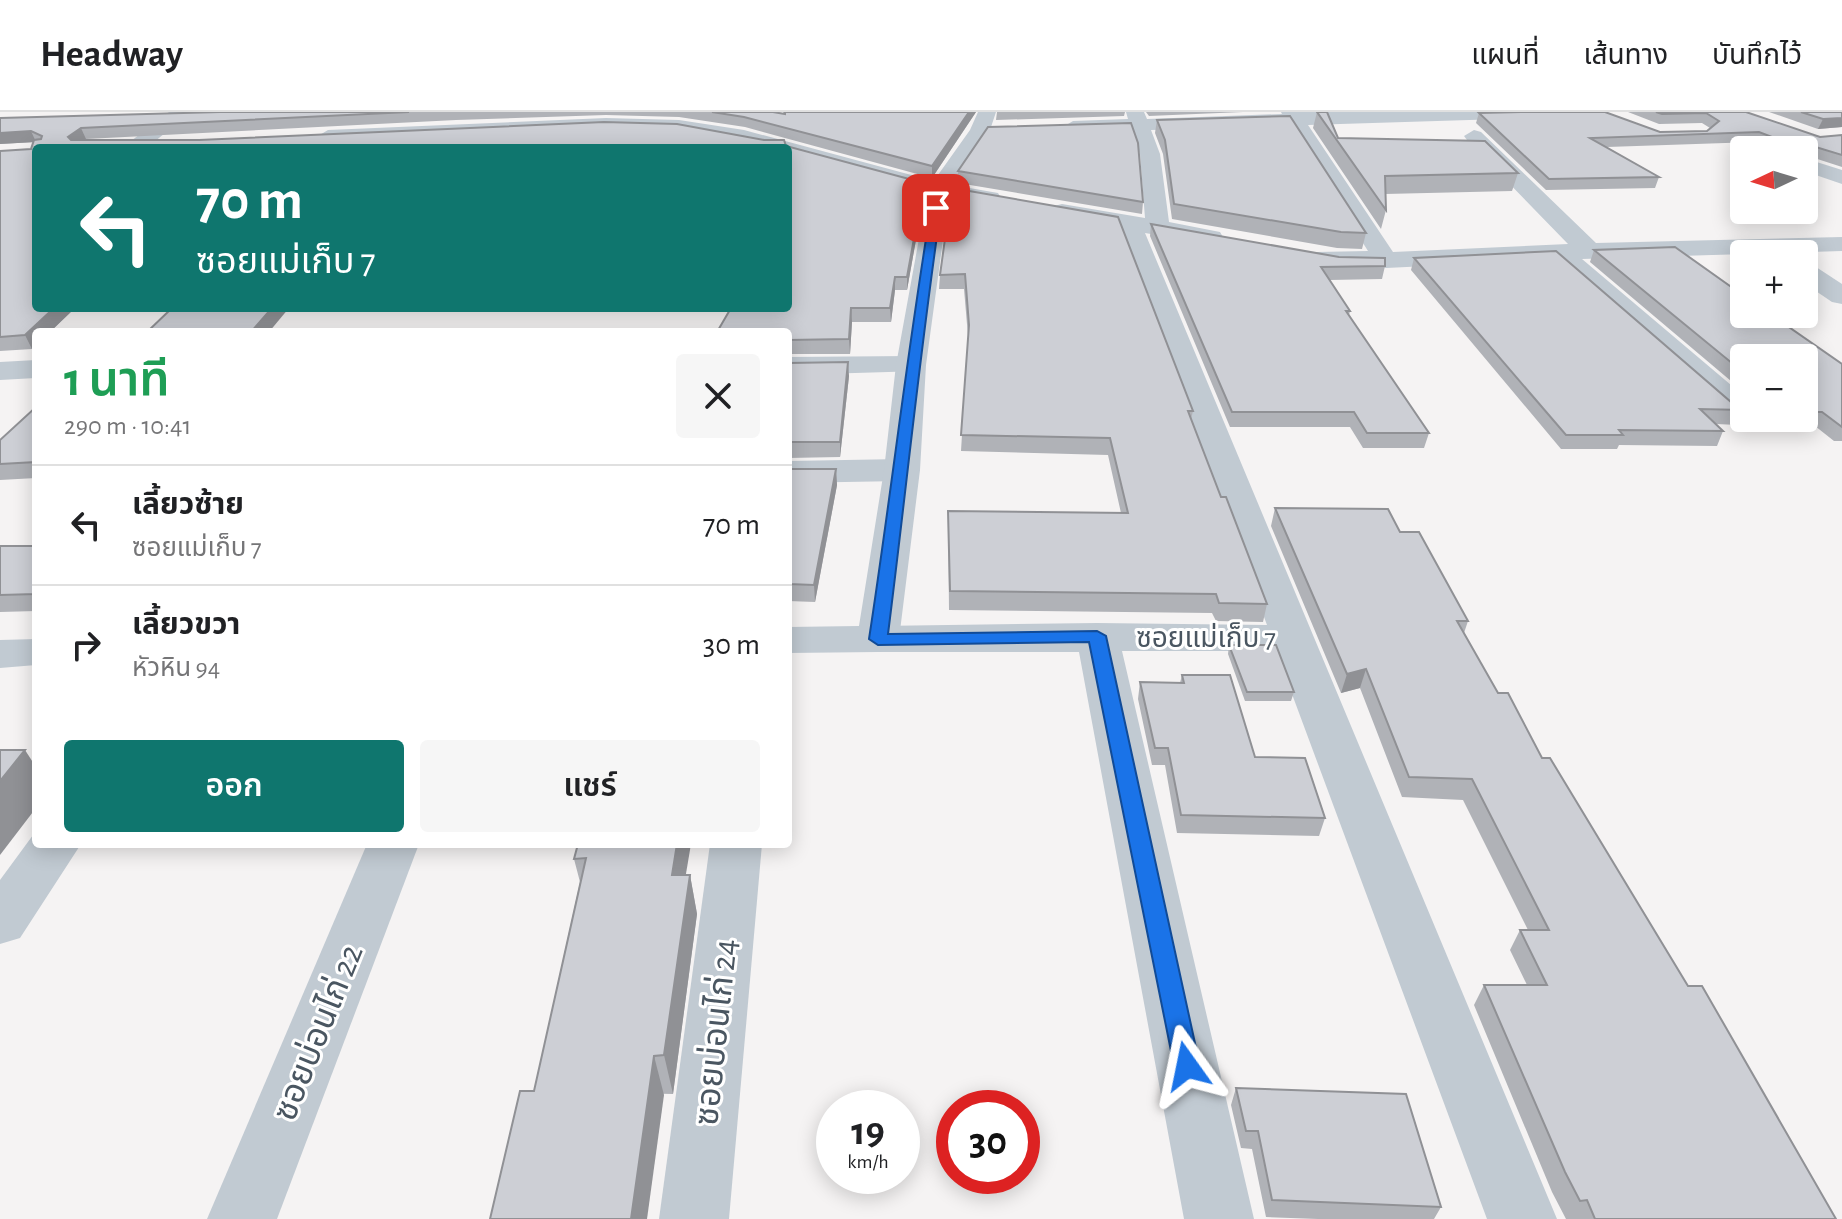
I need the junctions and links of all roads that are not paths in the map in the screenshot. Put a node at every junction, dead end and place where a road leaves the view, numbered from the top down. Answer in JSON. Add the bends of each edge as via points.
{"nodes":[{"id":1,"x":181,"y":112,"type":"edge"},
{"id":2,"x":1535,"y":112,"type":"edge"},
{"id":3,"x":1453,"y":115,"type":"junction"},
{"id":4,"x":1292,"y":116,"type":"edge"},
{"id":5,"x":1137,"y":118,"type":"edge"},
{"id":6,"x":555,"y":119,"type":"edge"},
{"id":7,"x":988,"y":124,"type":"edge"},
{"id":8,"x":1060,"y":128,"type":"edge"},
{"id":9,"x":313,"y":137,"type":"edge"},
{"id":10,"x":139,"y":144,"type":"edge"},
{"id":11,"x":771,"y":144,"type":"edge"},
{"id":12,"x":792,"y":150,"type":"edge"},
{"id":13,"x":1818,"y":169,"type":"edge"},
{"id":14,"x":1842,"y":177,"type":"edge"},
{"id":15,"x":939,"y":189,"type":"junction"},
{"id":16,"x":1012,"y":202,"type":"edge"},
{"id":17,"x":1042,"y":208,"type":"edge"},
{"id":18,"x":1143,"y":226,"type":"junction"},
{"id":19,"x":1232,"y":241,"type":"edge"},
{"id":20,"x":1842,"y":244,"type":"edge"},
{"id":21,"x":1818,"y":246,"type":"edge"},
{"id":22,"x":1730,"y":250,"type":"edge"},
{"id":23,"x":1589,"y":251,"type":"junction"},
{"id":24,"x":1559,"y":252,"type":"junction"},
{"id":25,"x":1307,"y":254,"type":"edge"},
{"id":26,"x":1386,"y":260,"type":"junction"},
{"id":27,"x":1818,"y":280,"type":"edge"},
{"id":28,"x":1842,"y":296,"type":"edge"},
{"id":29,"x":911,"y":365,"type":"junction"},
{"id":30,"x":792,"y":366,"type":"edge"},
{"id":31,"x":32,"y":369,"type":"edge"},
{"id":32,"x":0,"y":371,"type":"edge"},
{"id":33,"x":1730,"y":401,"type":"edge"},
{"id":34,"x":902,"y":470,"type":"junction"},
{"id":35,"x":792,"y":472,"type":"edge"},
{"id":36,"x":1097,"y":636,"type":"junction"},
{"id":37,"x":1294,"y":638,"type":"junction"},
{"id":38,"x":878,"y":639,"type":"junction"},
{"id":39,"x":792,"y":640,"type":"edge"},
{"id":40,"x":32,"y":652,"type":"edge"},
{"id":41,"x":0,"y":654,"type":"edge"},
{"id":42,"x":52,"y":848,"type":"edge"},
{"id":43,"x":391,"y":848,"type":"edge"},
{"id":44,"x":736,"y":848,"type":"edge"},
{"id":45,"x":0,"y":922,"type":"edge"},
{"id":46,"x":242,"y":1219,"type":"edge"},
{"id":47,"x":694,"y":1219,"type":"edge"},
{"id":48,"x":1219,"y":1219,"type":"edge"},
{"id":49,"x":1522,"y":1219,"type":"edge"}],
"edges":[{"from":1,"to":10,"type":"street"},
{"from":2,"to":3,"type":"street"},
{"from":3,"to":4,"type":"street"},
{"from":3,"to":23,"type":"street"},
{"from":4,"to":5,"type":"street"},
{"from":4,"to":26,"type":"street"},
{"from":5,"to":8,"type":"street"},
{"from":5,"to":18,"type":"street","via":[[1150,154]]},
{"from":6,"to":9,"type":"street"},
{"from":6,"to":11,"type":"street","via":[[719,130]]},
{"from":7,"to":15,"type":"street"},
{"from":12,"to":15,"type":"street"},
{"from":13,"to":14,"type":"street"},
{"from":15,"to":16,"type":"street"},
{"from":15,"to":29,"type":"street"},
{"from":17,"to":18,"type":"street"},
{"from":18,"to":19,"type":"street"},
{"from":18,"to":37,"type":"street"},
{"from":20,"to":21,"type":"street"},
{"from":22,"to":23,"type":"street"},
{"from":23,"to":24,"type":"street"},
{"from":24,"to":26,"type":"street"},
{"from":24,"to":33,"type":"street"},
{"from":25,"to":26,"type":"street"},
{"from":27,"to":28,"type":"street"},
{"from":29,"to":30,"type":"street"},
{"from":29,"to":34,"type":"street"},
{"from":31,"to":32,"type":"street"},
{"from":34,"to":35,"type":"street"},
{"from":34,"to":38,"type":"street"},
{"from":36,"to":37,"type":"street","name":"ซอยแม่เก็บ 7"},
{"from":36,"to":38,"type":"street","name":"ซอยแม่เก็บ 7"},
{"from":36,"to":48,"type":"street"},
{"from":37,"to":49,"type":"street"},
{"from":38,"to":39,"type":"street","name":"ซอยแม่เก็บ 7"},
{"from":40,"to":41,"type":"street"},
{"from":42,"to":45,"type":"street"},
{"from":43,"to":46,"type":"street","name":"ซอยบ่อนไก่ 22"},
{"from":44,"to":47,"type":"street","name":"ซอยบ่อนไก่ 24"}]}
